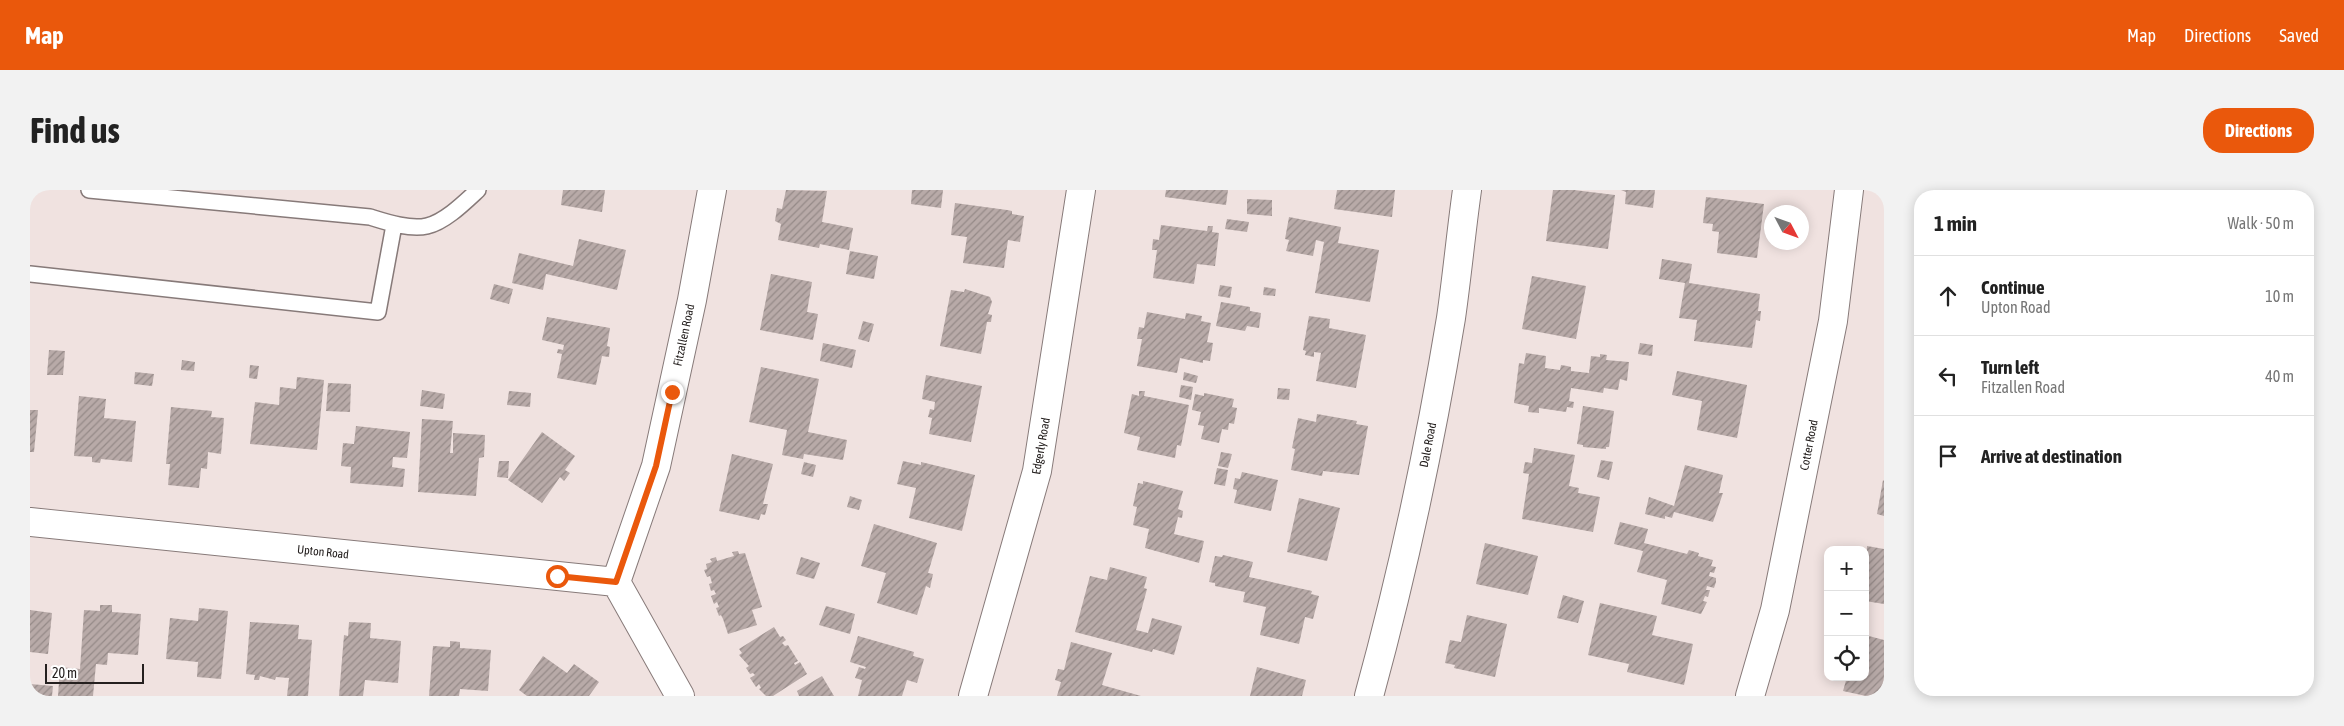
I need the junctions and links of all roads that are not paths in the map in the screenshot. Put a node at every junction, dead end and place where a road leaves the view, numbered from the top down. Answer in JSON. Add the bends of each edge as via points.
{"nodes":[{"id":1,"x":88,"y":190,"type":"edge"},
{"id":2,"x":478,"y":190,"type":"edge"},
{"id":3,"x":712,"y":190,"type":"edge"},
{"id":4,"x":1081,"y":190,"type":"edge"},
{"id":5,"x":1467,"y":190,"type":"edge"},
{"id":6,"x":1849,"y":190,"type":"edge"},
{"id":7,"x":394,"y":225,"type":"junction"},
{"id":8,"x":30,"y":274,"type":"edge"},
{"id":9,"x":30,"y":522,"type":"edge"},
{"id":10,"x":616,"y":582,"type":"junction"},
{"id":11,"x":680,"y":696,"type":"edge"},
{"id":12,"x":973,"y":696,"type":"edge"},
{"id":13,"x":1369,"y":696,"type":"edge"},
{"id":14,"x":1750,"y":696,"type":"edge"}],
"edges":[{"from":1,"to":7,"type":"lane","via":[[370,216]]},
{"from":2,"to":7,"type":"lane","via":[[455,210],[427,226]]},
{"from":3,"to":10,"type":"street","name":"Fitzallen Road","via":[[656,466]]},
{"from":4,"to":12,"type":"street","name":"Edgerly Road","via":[[1037,471]]},
{"from":5,"to":13,"type":"street","name":"Dale Road","via":[[1451,317],[1416,502]]},
{"from":6,"to":14,"type":"street","name":"Cotter Road","via":[[1833,321],[1775,610]]},
{"from":7,"to":8,"type":"lane","via":[[378,312]]},
{"from":9,"to":10,"type":"street","name":"Upton Road"},
{"from":10,"to":11,"type":"street"}]}
